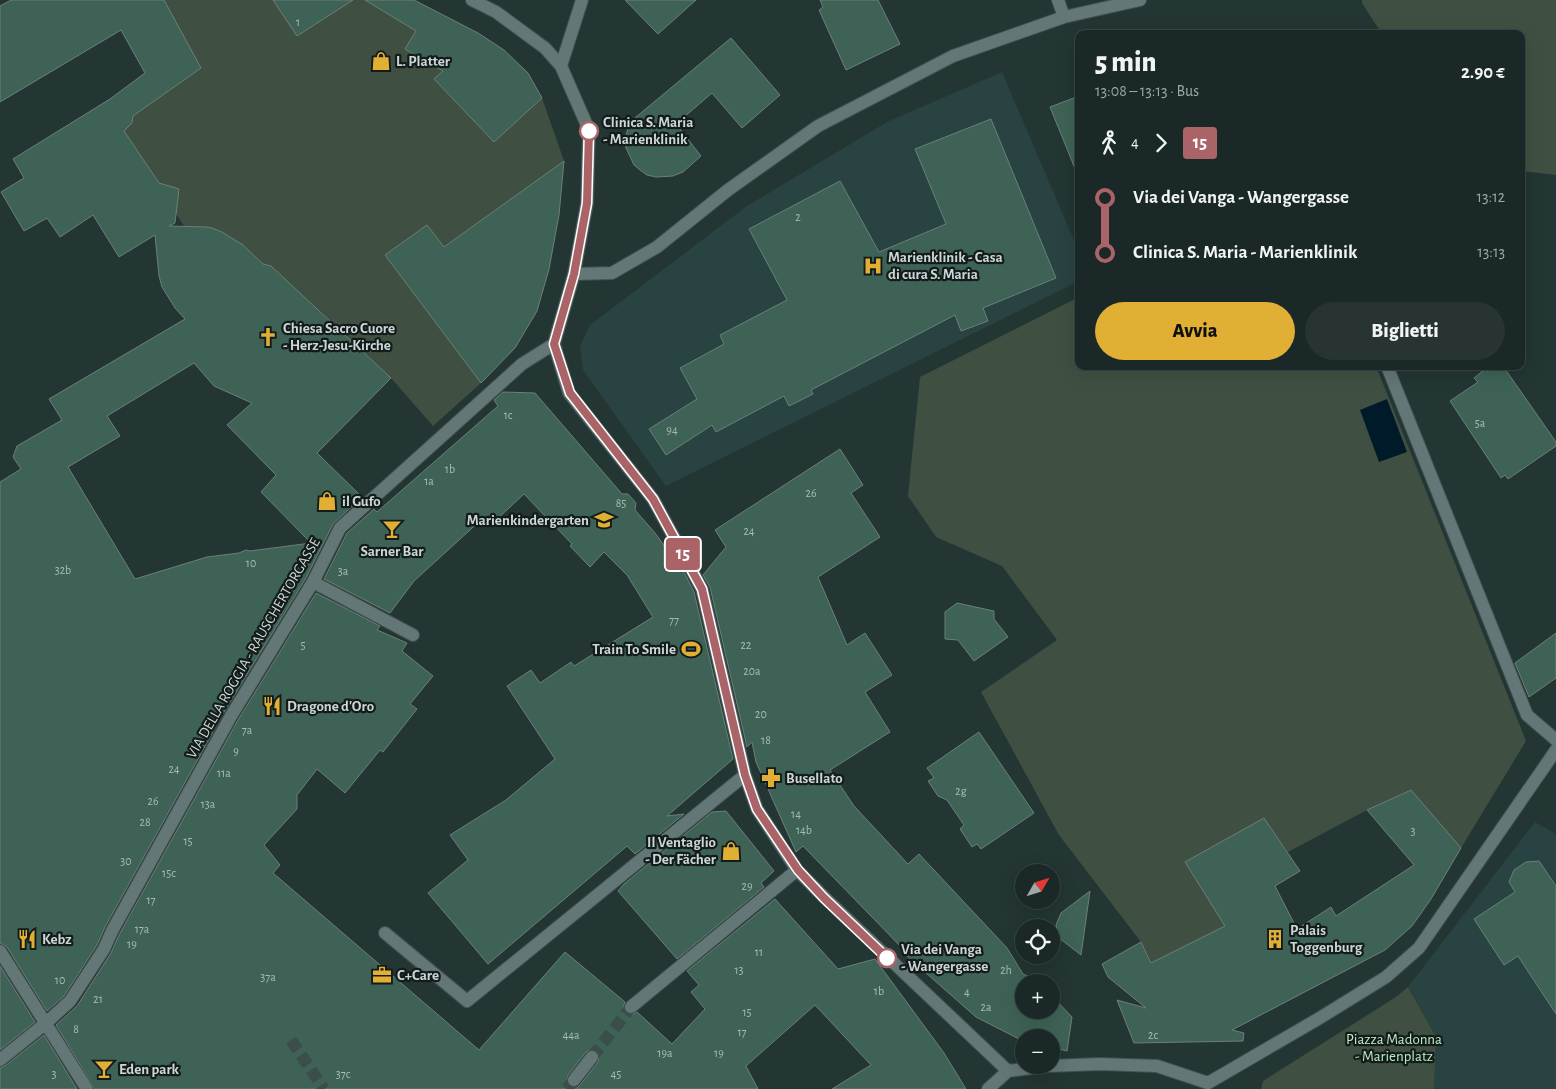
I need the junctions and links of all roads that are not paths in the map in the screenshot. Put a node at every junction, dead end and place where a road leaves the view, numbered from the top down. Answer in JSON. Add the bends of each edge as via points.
{"nodes":[{"id":1,"x":472,"y":0,"type":"edge"},
{"id":2,"x":582,"y":0,"type":"edge"},
{"id":3,"x":1058,"y":0,"type":"edge"},
{"id":4,"x":1140,"y":0,"type":"edge"},
{"id":5,"x":1064,"y":17,"type":"junction"},
{"id":6,"x":560,"y":66,"type":"junction"},
{"id":7,"x":574,"y":274,"type":"junction"},
{"id":8,"x":554,"y":344,"type":"junction"},
{"id":9,"x":1389,"y":370,"type":"edge"},
{"id":10,"x":313,"y":582,"type":"junction"},
{"id":11,"x":413,"y":635,"type":"dead end"},
{"id":12,"x":1556,"y":740,"type":"edge"},
{"id":13,"x":1556,"y":750,"type":"edge"},
{"id":14,"x":745,"y":775,"type":"junction"},
{"id":15,"x":798,"y":870,"type":"junction"},
{"id":16,"x":385,"y":932,"type":"dead end"},
{"id":17,"x":0,"y":951,"type":"edge"},
{"id":18,"x":631,"y":1007,"type":"tunnel mouth"},
{"id":19,"x":46,"y":1023,"type":"junction"},
{"id":20,"x":592,"y":1057,"type":"tunnel mouth"},
{"id":21,"x":0,"y":1060,"type":"edge"},
{"id":22,"x":1008,"y":1071,"type":"junction"},
{"id":23,"x":574,"y":1080,"type":"tunnel mouth"},
{"id":24,"x":1210,"y":1086,"type":"edge"},
{"id":25,"x":87,"y":1089,"type":"edge"},
{"id":26,"x":988,"y":1089,"type":"edge"}],
"edges":[{"from":1,"to":6,"type":"street","via":[[496,12],[545,48]]},
{"from":2,"to":6,"type":"street"},
{"from":3,"to":5,"type":"street"},
{"from":4,"to":5,"type":"street"},
{"from":5,"to":7,"type":"street","via":[[952,56],[818,126],[728,190],[657,247],[612,273]]},
{"from":6,"to":7,"type":"street","via":[[589,130],[587,203]]},
{"from":7,"to":8,"type":"street"},
{"from":8,"to":10,"type":"street","name":"VIA DELLA ROGGIA - RAUSCHERTORGASSE","via":[[522,364],[340,528]]},
{"from":8,"to":14,"type":"street","via":[[570,393],[653,499],[702,589]]},
{"from":9,"to":12,"type":"street","via":[[1526,715]]},
{"from":10,"to":11,"type":"street"},
{"from":10,"to":19,"type":"street","name":"VIA DELLA ROGGIA - RAUSCHERTORGASSE","via":[[231,716],[104,949],[70,1001]]},
{"from":13,"to":24,"type":"street","via":[[1419,948],[1386,977]]},
{"from":14,"to":15,"type":"street","via":[[757,809]]},
{"from":14,"to":16,"type":"street","via":[[467,1001]]},
{"from":15,"to":18,"type":"street"},
{"from":15,"to":22,"type":"street"},
{"from":17,"to":19,"type":"street"},
{"from":19,"to":21,"type":"street","name":"VIA DELLA ROGGIA - RAUSCHERTORGASSE"},
{"from":19,"to":25,"type":"street"},
{"from":20,"to":23,"type":"street"},
{"from":22,"to":24,"type":"street","via":[[1100,1064],[1157,1066]]},
{"from":22,"to":26,"type":"street"}]}
